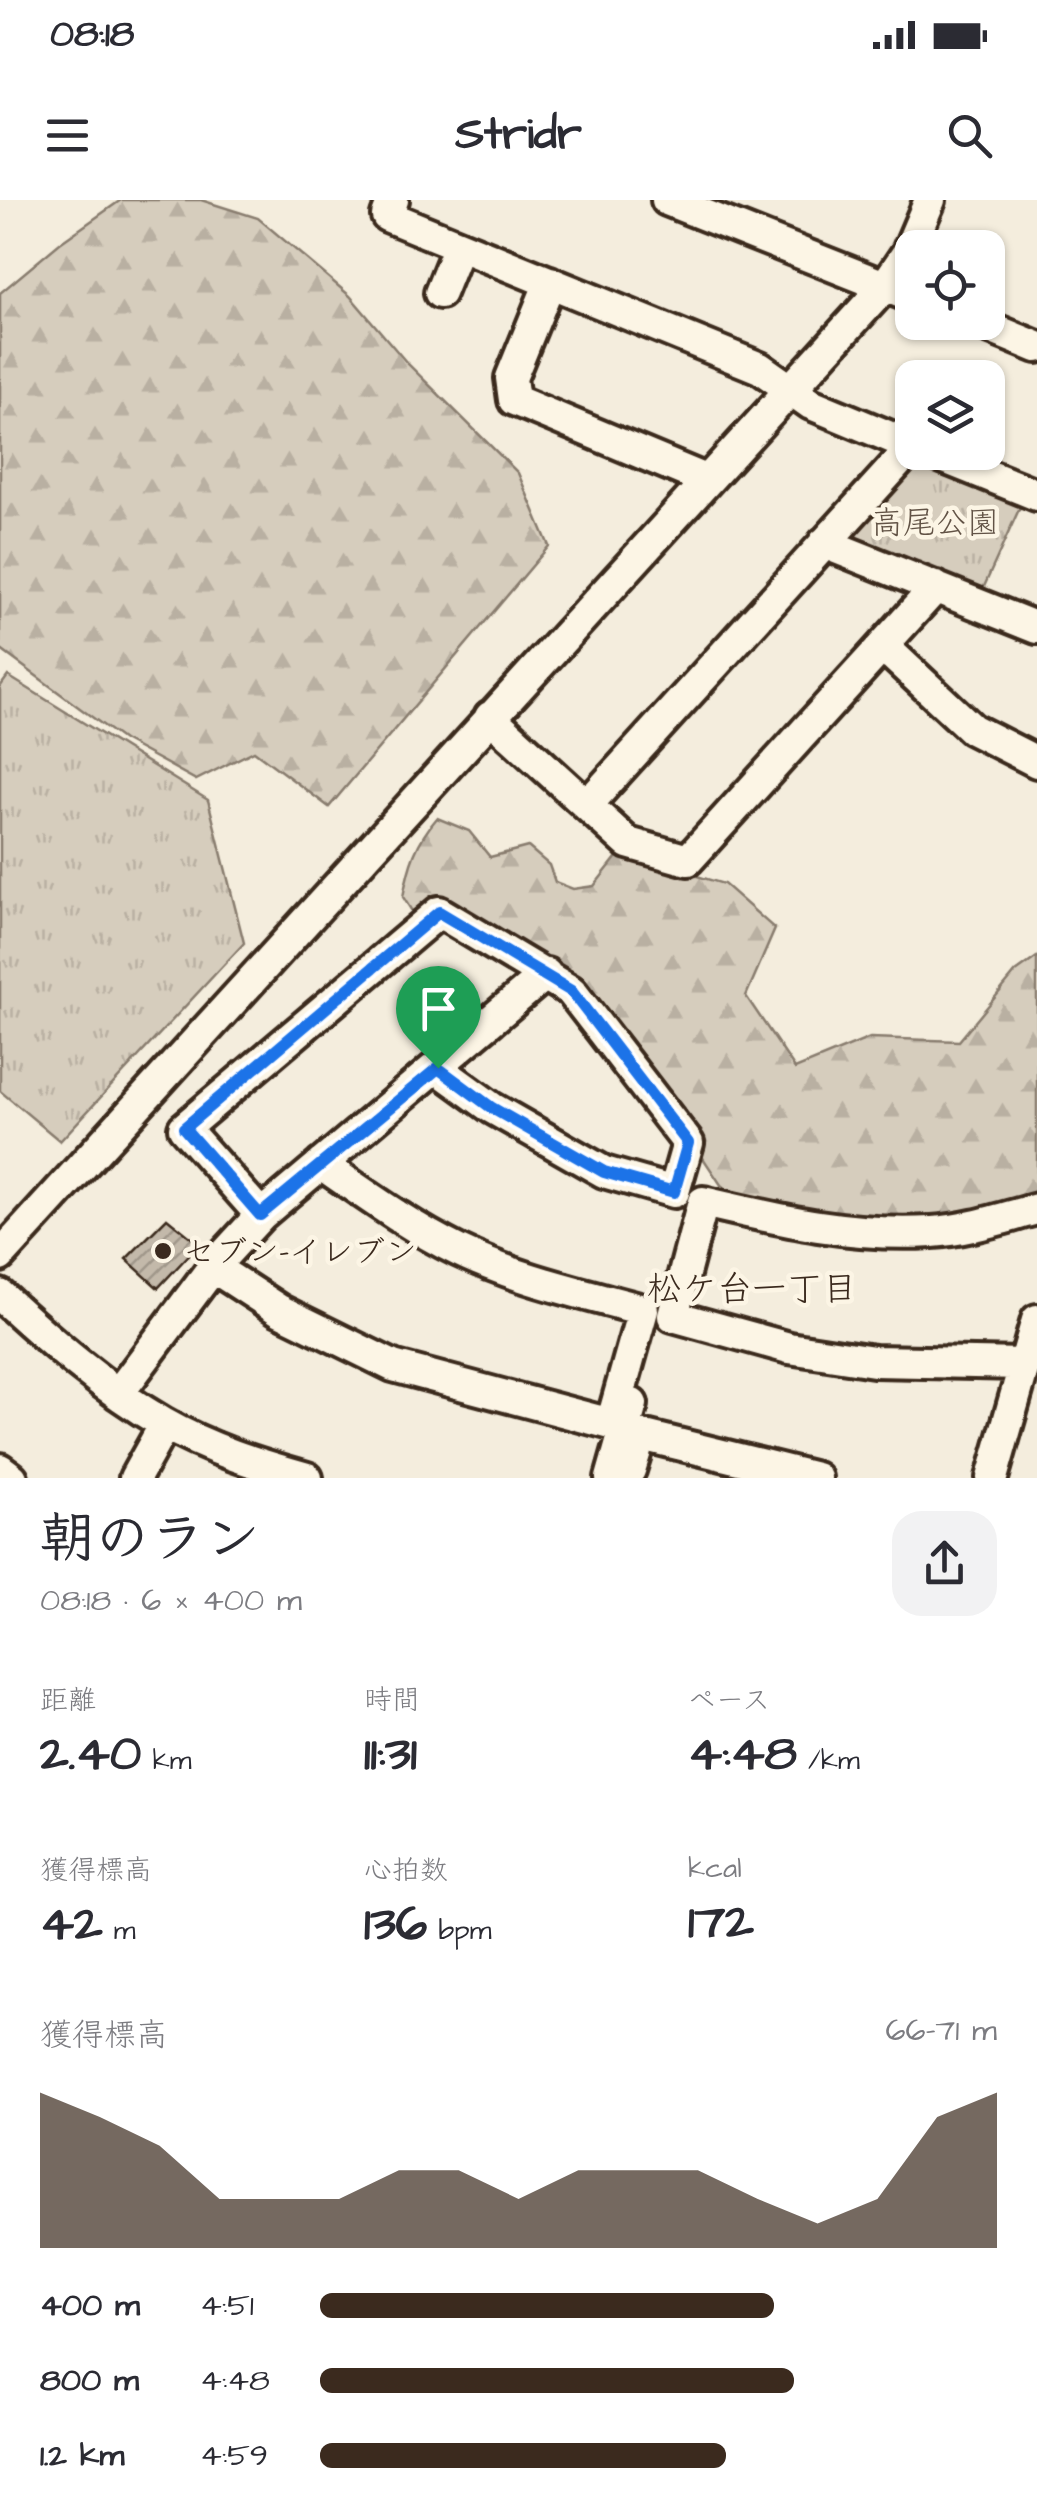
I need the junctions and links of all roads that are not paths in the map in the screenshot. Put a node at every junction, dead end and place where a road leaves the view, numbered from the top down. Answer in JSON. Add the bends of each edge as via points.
{"nodes":[{"id":1,"x":394,"y":200,"type":"edge"},
{"id":2,"x":667,"y":200,"type":"edge"},
{"id":3,"x":930,"y":200,"type":"edge"},
{"id":4,"x":917,"y":230,"type":"edge"},
{"id":5,"x":459,"y":246,"type":"junction"},
{"id":6,"x":550,"y":282,"type":"junction"},
{"id":7,"x":895,"y":290,"type":"edge"},
{"id":8,"x":440,"y":293,"type":"dead end"},
{"id":9,"x":895,"y":295,"type":"edge"},
{"id":10,"x":1005,"y":334,"type":"edge"},
{"id":11,"x":1037,"y":347,"type":"edge"},
{"id":12,"x":790,"y":387,"type":"junction"},
{"id":13,"x":895,"y":439,"type":"edge"},
{"id":14,"x":895,"y":465,"type":"edge"},
{"id":15,"x":976,"y":470,"type":"edge"},
{"id":16,"x":706,"y":480,"type":"junction"},
{"id":17,"x":1037,"y":494,"type":"edge"},
{"id":18,"x":824,"y":543,"type":"junction"},
{"id":19,"x":936,"y":587,"type":"junction"},
{"id":20,"x":1037,"y":628,"type":"edge"},
{"id":21,"x":883,"y":646,"type":"junction"},
{"id":22,"x":490,"y":717,"type":"junction"},
{"id":23,"x":1037,"y":762,"type":"edge"},
{"id":24,"x":588,"y":804,"type":"junction"},
{"id":25,"x":546,"y":974,"type":"junction"},
{"id":26,"x":438,"y":1068,"type":"junction"},
{"id":27,"x":321,"y":1164,"type":"junction"},
{"id":28,"x":692,"y":1188,"type":"dead end"},
{"id":29,"x":1037,"y":1209,"type":"edge"},
{"id":30,"x":260,"y":1215,"type":"junction"},
{"id":31,"x":0,"y":1256,"type":"edge"},
{"id":32,"x":213,"y":1268,"type":"junction"},
{"id":33,"x":0,"y":1295,"type":"edge"},
{"id":34,"x":1037,"y":1320,"type":"edge"},
{"id":35,"x":1024,"y":1364,"type":"junction"},
{"id":36,"x":118,"y":1394,"type":"junction"},
{"id":37,"x":164,"y":1424,"type":"junction"},
{"id":38,"x":0,"y":1469,"type":"edge"},
{"id":39,"x":12,"y":1478,"type":"edge"},
{"id":40,"x":135,"y":1478,"type":"edge"},
{"id":41,"x":307,"y":1478,"type":"edge"},
{"id":42,"x":611,"y":1478,"type":"edge"},
{"id":43,"x":628,"y":1478,"type":"edge"},
{"id":44,"x":816,"y":1478,"type":"edge"},
{"id":45,"x":992,"y":1478,"type":"edge"}],
"edges":[{"from":1,"to":5,"type":"street","via":[[387,216]]},
{"from":2,"to":7,"type":"street"},
{"from":3,"to":4,"type":"street"},
{"from":5,"to":6,"type":"street"},
{"from":5,"to":8,"type":"street"},
{"from":6,"to":12,"type":"street","via":[[760,368]]},
{"from":6,"to":16,"type":"street","via":[[511,378],[514,400]]},
{"from":9,"to":12,"type":"street"},
{"from":10,"to":11,"type":"street"},
{"from":12,"to":13,"type":"street","via":[[811,404]]},
{"from":12,"to":16,"type":"street"},
{"from":14,"to":18,"type":"street"},
{"from":15,"to":17,"type":"street"},
{"from":16,"to":22,"type":"street"},
{"from":18,"to":19,"type":"street"},
{"from":18,"to":24,"type":"street"},
{"from":19,"to":20,"type":"street"},
{"from":19,"to":21,"type":"street"},
{"from":21,"to":23,"type":"street","via":[[972,729]]},
{"from":21,"to":24,"type":"street","via":[[688,860],[628,843]]},
{"from":22,"to":24,"type":"street"},
{"from":22,"to":31,"type":"street"},
{"from":25,"to":26,"type":"street"},
{"from":25,"to":26,"type":"street","via":[[571,991],[688,1143],[674,1192],[604,1172],[492,1108]]},
{"from":25,"to":30,"type":"street","via":[[439,912],[184,1128]]},
{"from":26,"to":27,"type":"street"},
{"from":27,"to":30,"type":"street"},
{"from":27,"to":32,"type":"street","via":[[460,1252],[644,1310],[611,1424],[393,1366]]},
{"from":28,"to":42,"type":"street"},
{"from":29,"to":35,"type":"street","via":[[934,1232],[864,1232],[703,1202],[673,1316],[789,1348],[874,1361]]},
{"from":30,"to":32,"type":"street"},
{"from":32,"to":36,"type":"street"},
{"from":33,"to":36,"type":"street"},
{"from":34,"to":35,"type":"street"},
{"from":35,"to":45,"type":"street"},
{"from":36,"to":37,"type":"street"},
{"from":37,"to":40,"type":"street"},
{"from":37,"to":41,"type":"street"},
{"from":38,"to":39,"type":"street"},
{"from":43,"to":44,"type":"street","via":[[642,1435]]}]}
